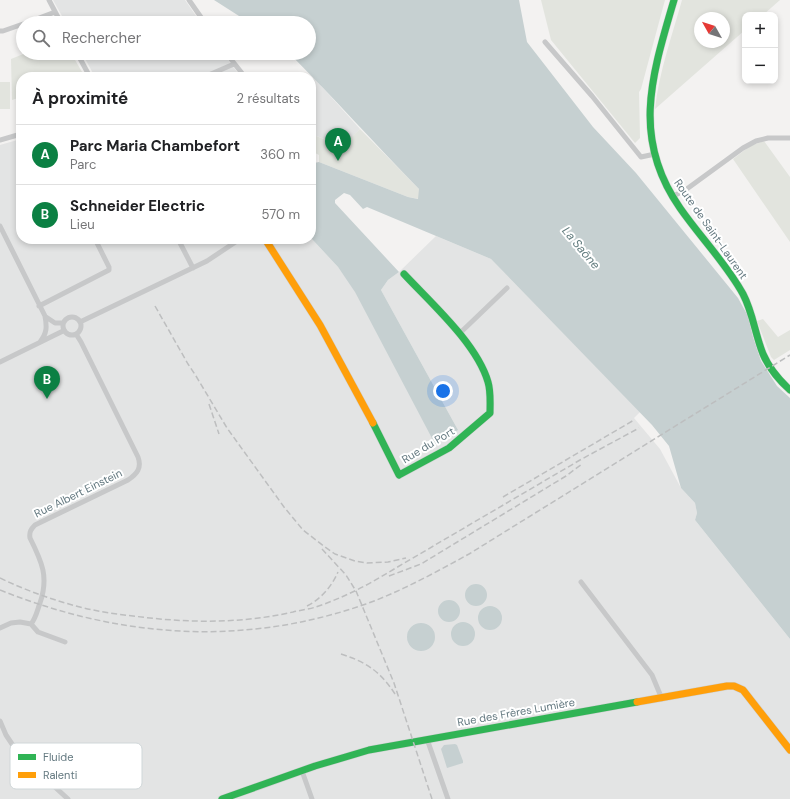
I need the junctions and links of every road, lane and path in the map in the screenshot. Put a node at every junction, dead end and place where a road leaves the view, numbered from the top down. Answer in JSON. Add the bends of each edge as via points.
{"nodes":[{"id":1,"x":49,"y":0,"type":"edge"},
{"id":2,"x":189,"y":0,"type":"edge"},
{"id":3,"x":674,"y":0,"type":"edge"},
{"id":4,"x":55,"y":12,"type":"junction"},
{"id":5,"x":45,"y":16,"type":"edge"},
{"id":6,"x":57,"y":16,"type":"edge"},
{"id":7,"x":200,"y":16,"type":"edge"},
{"id":8,"x":16,"y":27,"type":"edge"},
{"id":9,"x":0,"y":31,"type":"edge"},
{"id":10,"x":545,"y":42,"type":"dead end"},
{"id":11,"x":81,"y":60,"type":"edge"},
{"id":12,"x":231,"y":60,"type":"edge"},
{"id":13,"x":234,"y":64,"type":"junction"},
{"id":14,"x":87,"y":72,"type":"edge"},
{"id":15,"x":216,"y":72,"type":"edge"},
{"id":16,"x":241,"y":72,"type":"edge"},
{"id":17,"x":16,"y":135,"type":"edge"},
{"id":18,"x":790,"y":138,"type":"edge"},
{"id":19,"x":0,"y":140,"type":"edge"},
{"id":20,"x":655,"y":154,"type":"junction"},
{"id":21,"x":672,"y":196,"type":"junction"},
{"id":22,"x":0,"y":226,"type":"edge"},
{"id":23,"x":98,"y":244,"type":"edge"},
{"id":24,"x":181,"y":244,"type":"edge"},
{"id":25,"x":233,"y":244,"type":"edge"},
{"id":26,"x":268,"y":244,"type":"edge"},
{"id":27,"x":193,"y":268,"type":"junction"},
{"id":28,"x":404,"y":274,"type":"dead end"},
{"id":29,"x":507,"y":288,"type":"dead end"},
{"id":30,"x":39,"y":306,"type":"junction"},
{"id":31,"x":45,"y":316,"type":"junction"},
{"id":32,"x":80,"y":322,"type":"junction"},
{"id":33,"x":63,"y":323,"type":"junction"},
{"id":34,"x":63,"y":330,"type":"junction"},
{"id":35,"x":76,"y":334,"type":"junction"},
{"id":36,"x":459,"y":334,"type":"junction"},
{"id":37,"x":40,"y":342,"type":"junction"},
{"id":38,"x":0,"y":362,"type":"edge"},
{"id":39,"x":790,"y":390,"type":"edge"},
{"id":40,"x":581,"y":582,"type":"dead end"},
{"id":41,"x":31,"y":624,"type":"junction"},
{"id":42,"x":0,"y":628,"type":"edge"},
{"id":43,"x":65,"y":642,"type":"dead end"},
{"id":44,"x":662,"y":698,"type":"junction"},
{"id":45,"x":0,"y":721,"type":"edge"},
{"id":46,"x":427,"y":739,"type":"junction"},
{"id":47,"x":11,"y":743,"type":"edge"},
{"id":48,"x":790,"y":750,"type":"edge"},
{"id":49,"x":302,"y":771,"type":"junction"},
{"id":50,"x":57,"y":789,"type":"edge"},
{"id":51,"x":68,"y":799,"type":"edge"},
{"id":52,"x":222,"y":799,"type":"edge"},
{"id":53,"x":312,"y":799,"type":"edge"},
{"id":54,"x":448,"y":799,"type":"edge"}],
"edges":[{"from":1,"to":4,"type":"street"},
{"from":2,"to":7,"type":"street"},
{"from":3,"to":20,"type":"street","name":"Route de Saint-Laurent","via":[[651,90],[649,117]]},
{"from":4,"to":5,"type":"street"},
{"from":4,"to":6,"type":"street"},
{"from":8,"to":9,"type":"street"},
{"from":10,"to":20,"type":"street","via":[[641,157]]},
{"from":11,"to":14,"type":"street"},
{"from":12,"to":13,"type":"street"},
{"from":13,"to":15,"type":"street"},
{"from":13,"to":16,"type":"street"},
{"from":17,"to":19,"type":"street"},
{"from":18,"to":21,"type":"street","via":[[756,141],[684,191]]},
{"from":20,"to":21,"type":"street","name":"Route de Saint-Laurent"},
{"from":21,"to":39,"type":"street","name":"Route de Saint-Laurent","via":[[742,293],[753,318],[764,355],[776,376]]},
{"from":22,"to":30,"type":"street"},
{"from":23,"to":30,"type":"street","via":[[109,270]]},
{"from":24,"to":27,"type":"street"},
{"from":25,"to":27,"type":"street"},
{"from":26,"to":36,"type":"street","name":"Rue du Port","via":[[330,342],[399,475],[449,448],[490,414],[489,384],[480,362]]},
{"from":27,"to":32,"type":"street"},
{"from":28,"to":36,"type":"street","name":"Rue du Port"},
{"from":29,"to":36,"type":"street"},
{"from":30,"to":31,"type":"street"},
{"from":31,"to":33,"type":"street","via":[[55,323]]},
{"from":31,"to":37,"type":"street","via":[[47,328]]},
{"from":32,"to":33,"type":"street","via":[[72,317],[66,318]]},
{"from":32,"to":35,"type":"street","via":[[80,330]]},
{"from":33,"to":34,"type":"street"},
{"from":34,"to":35,"type":"street","via":[[68,334]]},
{"from":34,"to":37,"type":"street"},
{"from":35,"to":41,"type":"street","name":"Rue Albert Einstein","via":[[140,462],[135,475],[128,480],[31,528],[29,534],[41,559],[45,583],[44,593]]},
{"from":37,"to":38,"type":"street"},
{"from":40,"to":44,"type":"street","via":[[652,675]]},
{"from":41,"to":42,"type":"street","via":[[11,623]]},
{"from":41,"to":43,"type":"street","via":[[38,632]]},
{"from":44,"to":46,"type":"street","name":"Rue des Frères Lumière"},
{"from":44,"to":48,"type":"street","name":"Rue des Frères Lumière","via":[[727,686],[738,687]]},
{"from":45,"to":47,"type":"street"},
{"from":46,"to":49,"type":"street","name":"Rue des Frères Lumière","via":[[369,750]]},
{"from":46,"to":54,"type":"street"},
{"from":49,"to":52,"type":"street","name":"Rue des Frères Lumière"},
{"from":49,"to":53,"type":"street"},
{"from":50,"to":51,"type":"street"}]}
